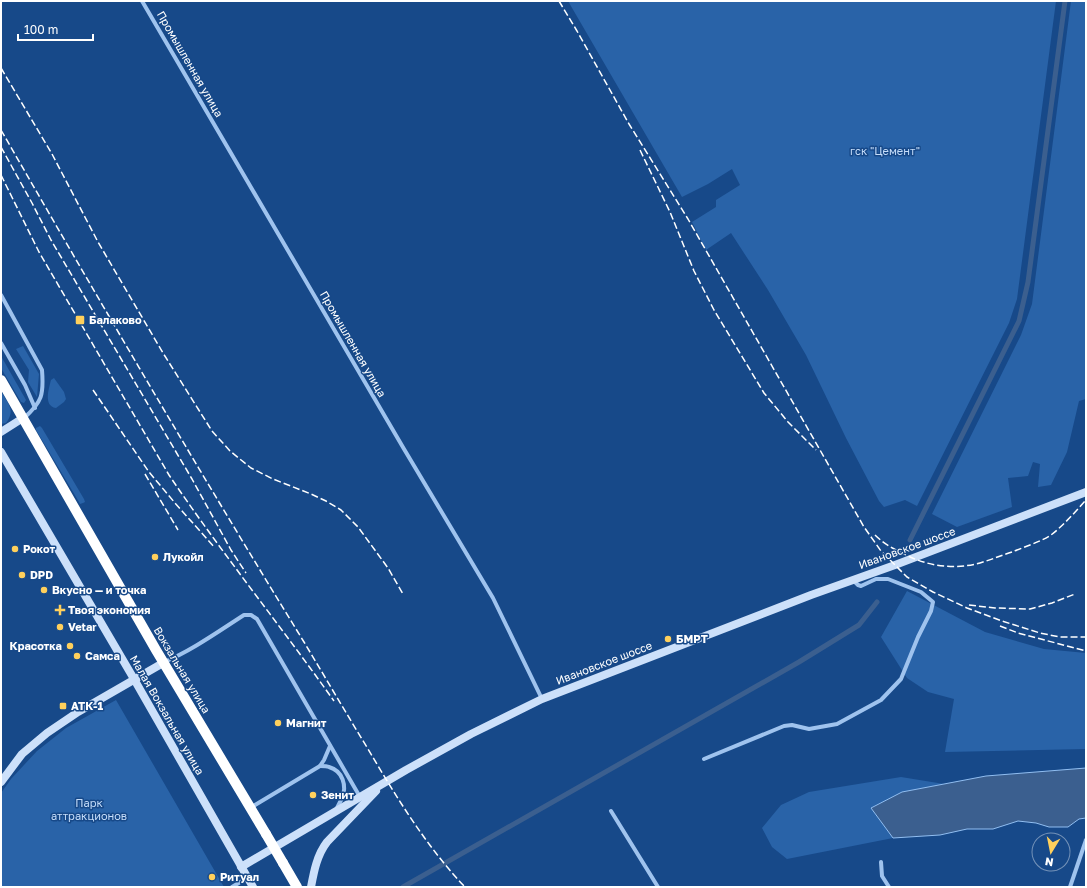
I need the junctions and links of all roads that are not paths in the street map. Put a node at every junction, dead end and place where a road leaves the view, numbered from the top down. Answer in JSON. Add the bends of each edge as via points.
{"nodes":[{"id":1,"x":142,"y":1,"type":"edge"},
{"id":2,"x":1,"y":294,"type":"edge"},
{"id":3,"x":1,"y":343,"type":"edge"},
{"id":4,"x":1,"y":380,"type":"edge"},
{"id":5,"x":35,"y":408,"type":"junction"},
{"id":6,"x":23,"y":418,"type":"junction"},
{"id":7,"x":1,"y":432,"type":"edge"},
{"id":8,"x":1,"y":452,"type":"edge"},
{"id":9,"x":1086,"y":492,"type":"edge"},
{"id":10,"x":853,"y":580,"type":"junction"},
{"id":11,"x":163,"y":663,"type":"junction"},
{"id":12,"x":134,"y":679,"type":"junction"},
{"id":13,"x":542,"y":699,"type":"junction"},
{"id":14,"x":330,"y":746,"type":"junction"},
{"id":15,"x":704,"y":759,"type":"dead end"},
{"id":16,"x":320,"y":766,"type":"junction"},
{"id":17,"x":1,"y":782,"type":"edge"},
{"id":18,"x":381,"y":785,"type":"junction"},
{"id":19,"x":360,"y":797,"type":"junction"},
{"id":20,"x":250,"y":808,"type":"junction"},
{"id":21,"x":611,"y":811,"type":"dead end"},
{"id":22,"x":334,"y":812,"type":"junction"},
{"id":23,"x":1086,"y":840,"type":"edge"},
{"id":24,"x":881,"y":862,"type":"dead end"},
{"id":25,"x":241,"y":867,"type":"junction"},
{"id":26,"x":248,"y":878,"type":"junction"},
{"id":27,"x":232,"y":887,"type":"edge"},
{"id":28,"x":253,"y":887,"type":"edge"},
{"id":29,"x":297,"y":887,"type":"edge"},
{"id":30,"x":311,"y":887,"type":"edge"},
{"id":31,"x":658,"y":887,"type":"edge"},
{"id":32,"x":889,"y":887,"type":"edge"},
{"id":33,"x":1070,"y":887,"type":"edge"}],
"edges":[{"from":1,"to":13,"type":"street","name":"Промышленная улица","via":[[493,598]]},
{"from":2,"to":5,"type":"street","via":[[42,370],[42,391]]},
{"from":3,"to":5,"type":"street"},
{"from":4,"to":6,"type":"highway","name":"Вокзальная улица"},
{"from":5,"to":6,"type":"street"},
{"from":6,"to":7,"type":"street"},
{"from":6,"to":11,"type":"highway","name":"Вокзальная улица"},
{"from":8,"to":12,"type":"street","name":"Малая Вокзальная улица"},
{"from":9,"to":10,"type":"street","name":"Ивановское шоссе"},
{"from":10,"to":13,"type":"street","name":"Ивановское шоссе"},
{"from":10,"to":15,"type":"street","via":[[861,586],[876,579],[888,579],[920,592],[933,602],[901,679],[881,700],[837,724],[808,729],[784,726]]},
{"from":11,"to":12,"type":"street"},
{"from":11,"to":14,"type":"street","via":[[244,615],[252,615],[257,619]]},
{"from":11,"to":20,"type":"highway","name":"Вокзальная улица"},
{"from":12,"to":17,"type":"street","via":[[47,733],[22,754]]},
{"from":12,"to":25,"type":"street","name":"Малая Вокзальная улица"},
{"from":13,"to":18,"type":"street","name":"Ивановское шоссе","via":[[471,734]]},
{"from":14,"to":16,"type":"street"},
{"from":14,"to":19,"type":"street"},
{"from":16,"to":20,"type":"street"},
{"from":16,"to":22,"type":"street","via":[[338,771],[343,778],[342,798]]},
{"from":18,"to":19,"type":"street","name":"Ивановское шоссе"},
{"from":18,"to":30,"type":"street","via":[[322,849]]},
{"from":19,"to":22,"type":"street","name":"Ивановское шоссе"},
{"from":20,"to":29,"type":"highway","name":"Вокзальная улица","bridge":true},
{"from":21,"to":31,"type":"street"},
{"from":22,"to":25,"type":"street","name":"Ивановское шоссе"},
{"from":23,"to":33,"type":"street"},
{"from":24,"to":32,"type":"street","via":[[882,876]]},
{"from":25,"to":26,"type":"street","name":"Малая Вокзальная улица"},
{"from":26,"to":27,"type":"street"},
{"from":26,"to":28,"type":"street","name":"Малая Вокзальная улица"}]}
